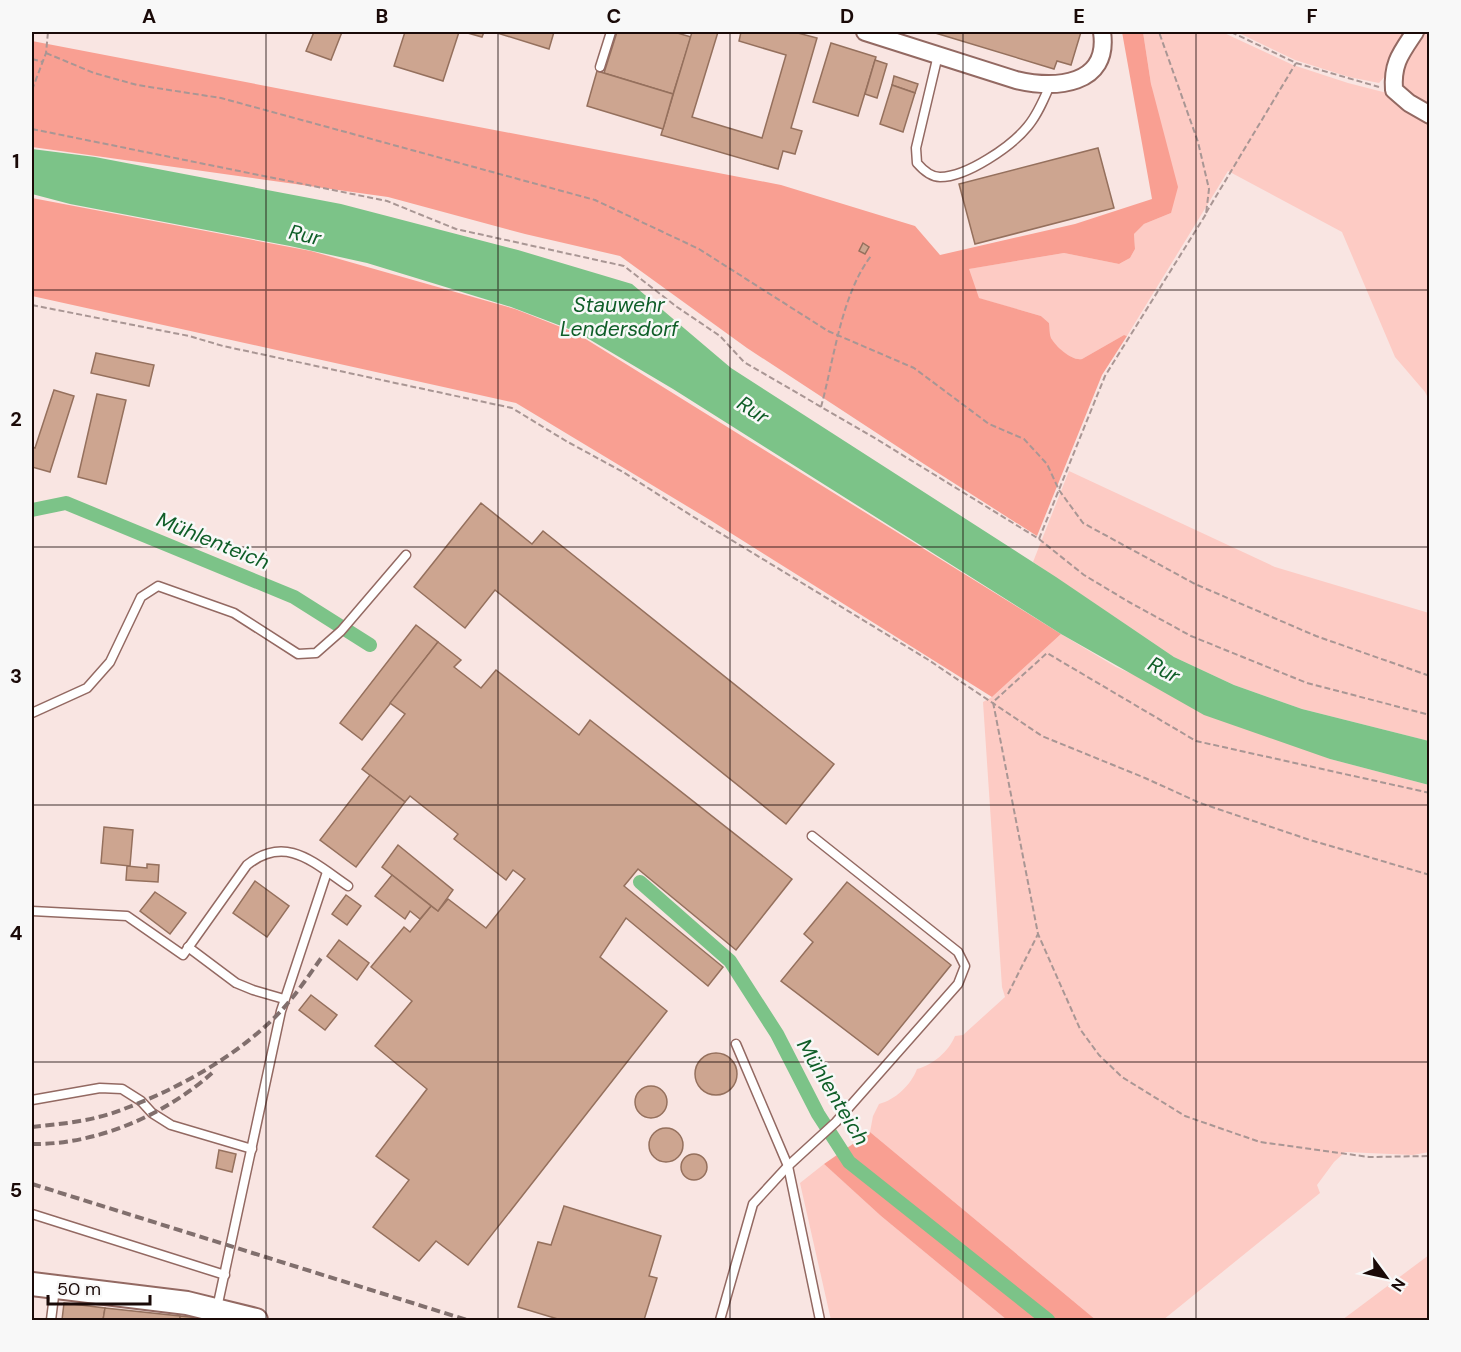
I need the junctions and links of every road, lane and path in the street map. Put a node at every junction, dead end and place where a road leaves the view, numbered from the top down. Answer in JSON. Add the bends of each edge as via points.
{"nodes":[{"id":1,"x":48,"y":32,"type":"edge"},
{"id":2,"x":611,"y":32,"type":"edge"},
{"id":3,"x":865,"y":32,"type":"edge"},
{"id":4,"x":1102,"y":32,"type":"edge"},
{"id":5,"x":1159,"y":32,"type":"edge"},
{"id":6,"x":1231,"y":32,"type":"edge"},
{"id":7,"x":1415,"y":32,"type":"edge"},
{"id":8,"x":46,"y":53,"type":"junction"},
{"id":9,"x":938,"y":55,"type":"junction"},
{"id":10,"x":32,"y":59,"type":"edge"},
{"id":11,"x":43,"y":62,"type":"junction"},
{"id":12,"x":1296,"y":63,"type":"junction"},
{"id":13,"x":600,"y":67,"type":"dead end"},
{"id":14,"x":1050,"y":85,"type":"junction"},
{"id":15,"x":1370,"y":86,"type":"dead end"},
{"id":16,"x":32,"y":90,"type":"edge"},
{"id":17,"x":1430,"y":115,"type":"edge"},
{"id":18,"x":32,"y":129,"type":"edge"},
{"id":19,"x":1206,"y":214,"type":"junction"},
{"id":20,"x":871,"y":256,"type":"dead end"},
{"id":21,"x":32,"y":305,"type":"edge"},
{"id":22,"x":839,"y":336,"type":"junction"},
{"id":23,"x":821,"y":407,"type":"junction"},
{"id":24,"x":1059,"y":490,"type":"junction"},
{"id":25,"x":1039,"y":539,"type":"junction"},
{"id":26,"x":406,"y":555,"type":"dead end"},
{"id":27,"x":1430,"y":676,"type":"edge"},
{"id":28,"x":993,"y":702,"type":"junction"},
{"id":29,"x":32,"y":713,"type":"edge"},
{"id":30,"x":1430,"y":715,"type":"edge"},
{"id":31,"x":1430,"y":793,"type":"edge"},
{"id":32,"x":812,"y":836,"type":"dead end"},
{"id":33,"x":327,"y":872,"type":"junction"},
{"id":34,"x":1430,"y":875,"type":"edge"},
{"id":35,"x":348,"y":885,"type":"dead end"},
{"id":36,"x":32,"y":911,"type":"edge"},
{"id":37,"x":1038,"y":934,"type":"junction"},
{"id":38,"x":188,"y":947,"type":"junction"},
{"id":39,"x":1008,"y":994,"type":"dead end"},
{"id":40,"x":284,"y":999,"type":"junction"},
{"id":41,"x":736,"y":1044,"type":"dead end"},
{"id":42,"x":32,"y":1100,"type":"edge"},
{"id":43,"x":252,"y":1149,"type":"junction"},
{"id":44,"x":1430,"y":1156,"type":"edge"},
{"id":45,"x":788,"y":1166,"type":"junction"},
{"id":46,"x":32,"y":1214,"type":"edge"},
{"id":47,"x":225,"y":1275,"type":"junction"},
{"id":48,"x":32,"y":1284,"type":"edge"},
{"id":49,"x":55,"y":1286,"type":"junction"},
{"id":50,"x":217,"y":1309,"type":"junction"},
{"id":51,"x":51,"y":1320,"type":"edge"},
{"id":52,"x":256,"y":1320,"type":"edge"},
{"id":53,"x":720,"y":1320,"type":"edge"},
{"id":54,"x":820,"y":1320,"type":"edge"}],
"edges":[{"from":1,"to":8,"type":"path"},
{"from":2,"to":13,"type":"lane"},
{"from":3,"to":9,"type":"street"},
{"from":4,"to":14,"type":"street","via":[[1104,44],[1094,68],[1069,83]]},
{"from":5,"to":19,"type":"path","via":[[1198,142],[1209,189]]},
{"from":6,"to":12,"type":"path"},
{"from":7,"to":17,"type":"street","via":[[1392,73],[1394,90]]},
{"from":8,"to":11,"type":"path"},
{"from":8,"to":22,"type":"path","via":[[137,85],[221,98],[595,200],[699,249]]},
{"from":9,"to":14,"type":"street","via":[[1030,84]]},
{"from":9,"to":14,"type":"lane","via":[[916,148],[917,163],[939,177],[961,172],[1008,145],[1028,126]]},
{"from":10,"to":11,"type":"path"},
{"from":11,"to":16,"type":"path"},
{"from":12,"to":15,"type":"path"},
{"from":12,"to":19,"type":"path"},
{"from":18,"to":23,"type":"path","via":[[387,201],[456,229],[624,266],[720,336],[744,362]]},
{"from":19,"to":24,"type":"path","via":[[1105,376]]},
{"from":20,"to":22,"type":"path","via":[[849,301]]},
{"from":21,"to":28,"type":"path","via":[[512,408],[927,658]]},
{"from":22,"to":23,"type":"path"},
{"from":22,"to":24,"type":"path","via":[[914,368],[989,424],[1024,439],[1047,464]]},
{"from":23,"to":25,"type":"path"},
{"from":24,"to":25,"type":"path"},
{"from":24,"to":27,"type":"path","via":[[1083,523],[1195,584],[1316,636]]},
{"from":25,"to":30,"type":"path","via":[[1084,575],[1191,636],[1307,683]]},
{"from":26,"to":29,"type":"lane","via":[[341,632],[316,653],[298,654],[234,613],[158,586],[141,597],[110,662],[87,688]]},
{"from":28,"to":31,"type":"path","via":[[1047,653],[1196,741]]},
{"from":28,"to":34,"type":"path","via":[[1041,736],[1200,803]]},
{"from":28,"to":37,"type":"path"},
{"from":32,"to":45,"type":"lane","via":[[958,952],[965,966],[958,984],[836,1122]]},
{"from":33,"to":35,"type":"lane"},
{"from":33,"to":38,"type":"lane","via":[[296,854],[276,850],[260,855],[247,865]]},
{"from":33,"to":40,"type":"lane"},
{"from":36,"to":38,"type":"lane","via":[[127,916],[183,955]]},
{"from":37,"to":39,"type":"path"},
{"from":37,"to":44,"type":"path","via":[[1080,1029],[1099,1055],[1122,1077],[1185,1116],[1260,1142],[1369,1157]]},
{"from":38,"to":40,"type":"lane","via":[[236,982]]},
{"from":40,"to":43,"type":"lane"},
{"from":41,"to":45,"type":"lane"},
{"from":42,"to":43,"type":"lane","via":[[100,1088],[122,1089],[171,1125]]},
{"from":43,"to":47,"type":"lane"},
{"from":45,"to":53,"type":"lane","via":[[753,1204]]},
{"from":45,"to":54,"type":"lane"},
{"from":46,"to":47,"type":"lane"},
{"from":47,"to":50,"type":"lane"},
{"from":48,"to":49,"type":"main road"},
{"from":49,"to":50,"type":"main road"},
{"from":49,"to":51,"type":"lane"},
{"from":50,"to":52,"type":"main road"}]}
